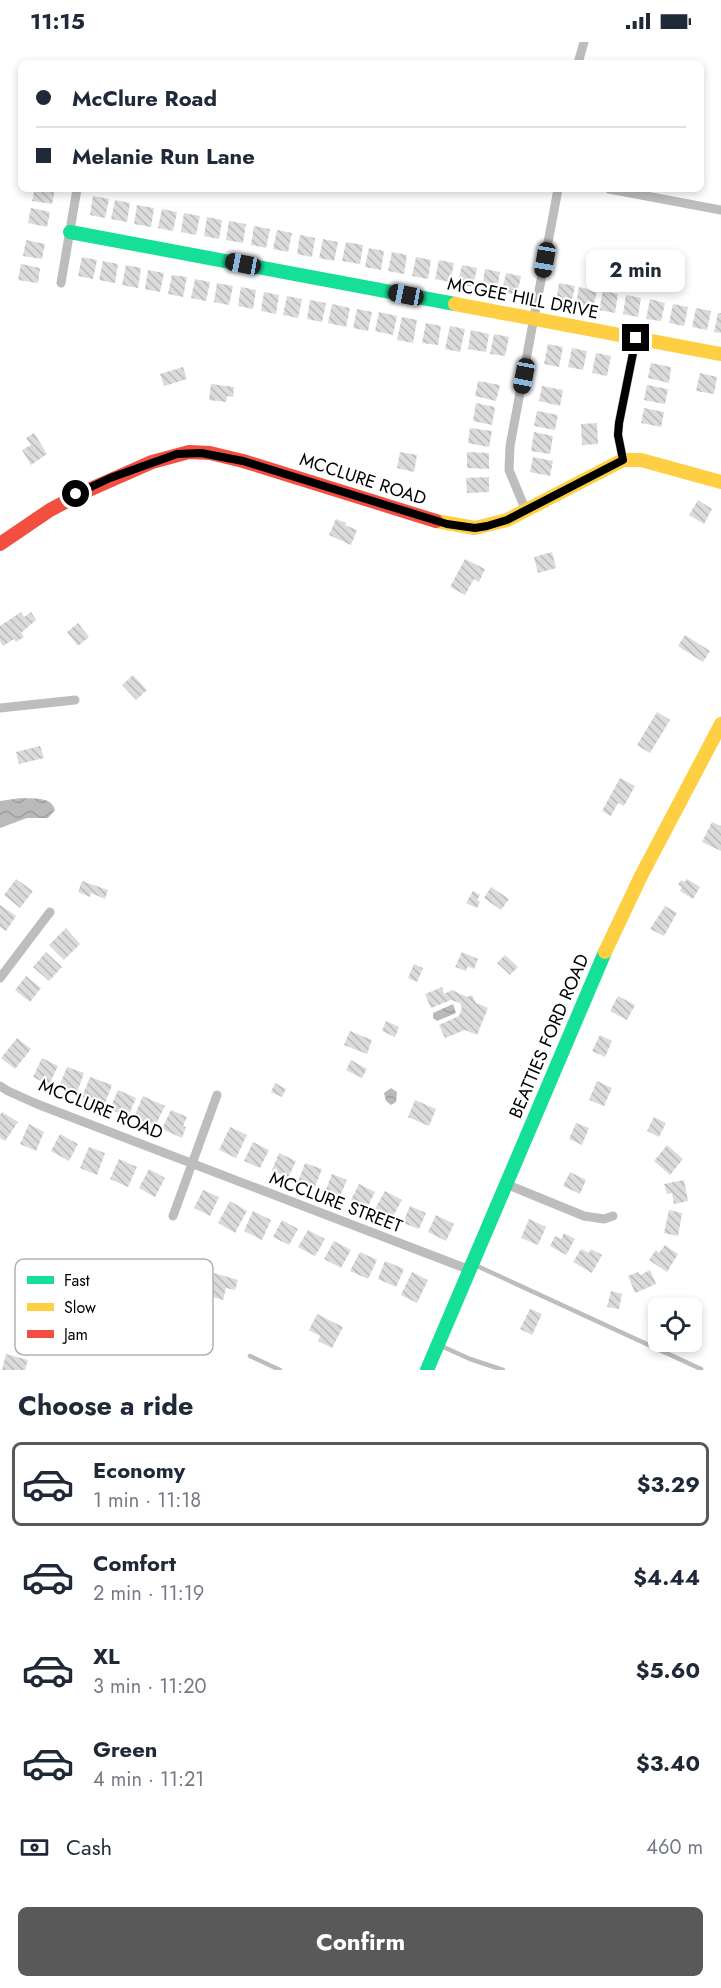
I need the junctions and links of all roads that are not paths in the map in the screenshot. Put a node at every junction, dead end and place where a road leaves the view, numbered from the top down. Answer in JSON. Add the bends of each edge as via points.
{"nodes":[{"id":1,"x":584,"y":42,"type":"edge"},
{"id":2,"x":579,"y":60,"type":"edge"},
{"id":3,"x":77,"y":192,"type":"edge"},
{"id":4,"x":557,"y":192,"type":"edge"},
{"id":5,"x":625,"y":192,"type":"edge"},
{"id":6,"x":721,"y":210,"type":"edge"},
{"id":7,"x":70,"y":232,"type":"junction"},
{"id":8,"x":61,"y":283,"type":"dead end"},
{"id":9,"x":535,"y":319,"type":"junction"},
{"id":10,"x":636,"y":338,"type":"junction"},
{"id":11,"x":721,"y":354,"type":"edge"},
{"id":12,"x":623,"y":460,"type":"junction"},
{"id":13,"x":721,"y":482,"type":"edge"},
{"id":14,"x":526,"y":511,"type":"junction"},
{"id":15,"x":0,"y":544,"type":"edge"},
{"id":16,"x":75,"y":700,"type":"dead end"},
{"id":17,"x":0,"y":708,"type":"edge"},
{"id":18,"x":721,"y":724,"type":"edge"},
{"id":19,"x":50,"y":912,"type":"dead end"},
{"id":20,"x":0,"y":978,"type":"edge"},
{"id":21,"x":0,"y":1086,"type":"edge"},
{"id":22,"x":217,"y":1095,"type":"dead end"},
{"id":23,"x":191,"y":1164,"type":"junction"},
{"id":24,"x":506,"y":1184,"type":"junction"},
{"id":25,"x":173,"y":1216,"type":"dead end"},
{"id":26,"x":613,"y":1216,"type":"dead end"},
{"id":27,"x":471,"y":1267,"type":"junction"},
{"id":28,"x":438,"y":1344,"type":"junction"},
{"id":29,"x":250,"y":1356,"type":"dead end"},
{"id":30,"x":701,"y":1369,"type":"edge"},
{"id":31,"x":280,"y":1370,"type":"edge"},
{"id":32,"x":427,"y":1370,"type":"edge"},
{"id":33,"x":503,"y":1370,"type":"edge"}],
"edges":[{"from":1,"to":2,"type":"street"},
{"from":3,"to":7,"type":"street"},
{"from":4,"to":9,"type":"street"},
{"from":5,"to":6,"type":"street"},
{"from":7,"to":8,"type":"street"},
{"from":7,"to":9,"type":"street","name":"MCGEE HILL DRIVE"},
{"from":9,"to":10,"type":"street","name":"MCGEE HILL DRIVE"},
{"from":9,"to":14,"type":"street","via":[[509,460],[514,486]]},
{"from":10,"to":11,"type":"street","name":"MCGEE HILL DRIVE"},
{"from":10,"to":12,"type":"street","via":[[619,423]]},
{"from":12,"to":13,"type":"street","via":[[640,460]]},
{"from":12,"to":14,"type":"street","name":"MCCLURE ROAD"},
{"from":14,"to":15,"type":"street","name":"MCCLURE ROAD","via":[[487,526],[447,524],[243,461],[190,452],[144,465],[76,494]]},
{"from":16,"to":17,"type":"street"},
{"from":18,"to":24,"type":"street","name":"BEATTIES FORD ROAD","via":[[607,947]]},
{"from":19,"to":20,"type":"street"},
{"from":21,"to":23,"type":"street","name":"MCCLURE ROAD"},
{"from":22,"to":23,"type":"street"},
{"from":23,"to":25,"type":"street"},
{"from":23,"to":27,"type":"street","name":"MCCLURE STREET"},
{"from":24,"to":26,"type":"street","via":[[584,1216]]},
{"from":24,"to":27,"type":"street","name":"BEATTIES FORD ROAD"},
{"from":27,"to":28,"type":"street","name":"BEATTIES FORD ROAD"},
{"from":27,"to":30,"type":"lane"},
{"from":28,"to":32,"type":"street","name":"BEATTIES FORD ROAD"},
{"from":28,"to":33,"type":"lane"},
{"from":29,"to":31,"type":"lane"}]}
